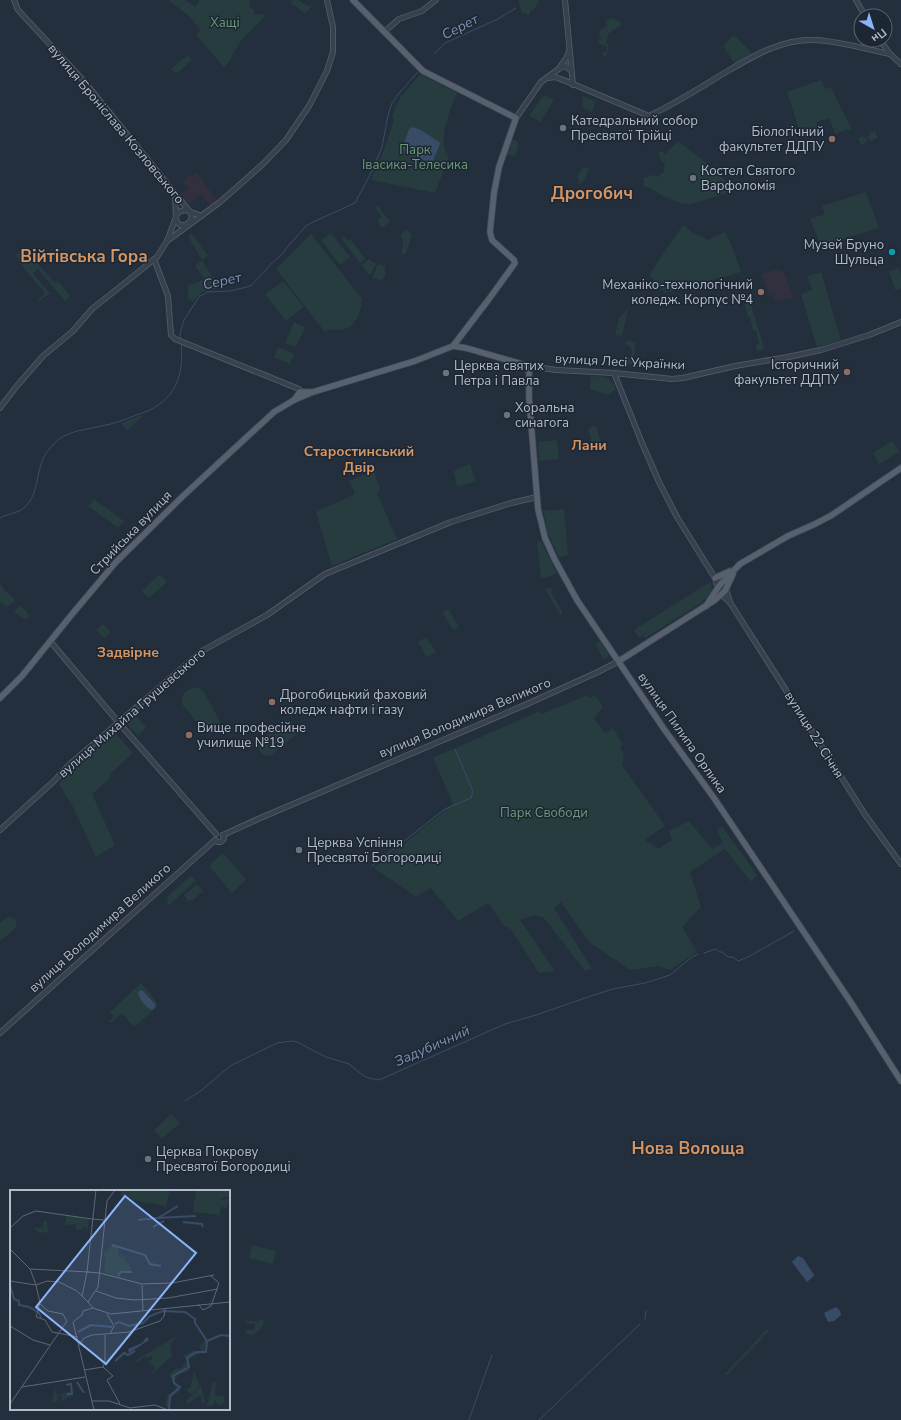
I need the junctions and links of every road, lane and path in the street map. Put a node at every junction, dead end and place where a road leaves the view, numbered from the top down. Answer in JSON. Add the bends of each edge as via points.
{"nodes":[{"id":1,"x":14,"y":0,"type":"edge"},
{"id":2,"x":327,"y":0,"type":"edge"},
{"id":3,"x":353,"y":0,"type":"edge"},
{"id":4,"x":436,"y":0,"type":"edge"},
{"id":5,"x":565,"y":0,"type":"edge"},
{"id":6,"x":384,"y":32,"type":"junction"},
{"id":7,"x":886,"y":48,"type":"edge"},
{"id":8,"x":570,"y":50,"type":"junction"},
{"id":9,"x":890,"y":54,"type":"junction"},
{"id":10,"x":901,"y":64,"type":"edge"},
{"id":11,"x":559,"y":68,"type":"junction"},
{"id":12,"x":571,"y":72,"type":"junction"},
{"id":13,"x":546,"y":78,"type":"junction"},
{"id":14,"x":560,"y":79,"type":"junction"},
{"id":15,"x":573,"y":85,"type":"junction"},
{"id":16,"x":516,"y":118,"type":"junction"},
{"id":17,"x":175,"y":195,"type":"junction"},
{"id":18,"x":188,"y":211,"type":"junction"},
{"id":19,"x":176,"y":216,"type":"junction"},
{"id":20,"x":202,"y":216,"type":"junction"},
{"id":21,"x":188,"y":224,"type":"junction"},
{"id":22,"x":167,"y":241,"type":"junction"},
{"id":23,"x":154,"y":259,"type":"junction"},
{"id":24,"x":901,"y":322,"type":"edge"},
{"id":25,"x":453,"y":346,"type":"junction"},
{"id":26,"x":529,"y":366,"type":"junction"},
{"id":27,"x":614,"y":373,"type":"junction"},
{"id":28,"x":301,"y":394,"type":"junction"},
{"id":29,"x":0,"y":408,"type":"edge"},
{"id":30,"x":901,"y":468,"type":"edge"},
{"id":31,"x":537,"y":497,"type":"junction"},
{"id":32,"x":736,"y":568,"type":"junction"},
{"id":33,"x":715,"y":578,"type":"junction"},
{"id":34,"x":722,"y":589,"type":"junction"},
{"id":35,"x":715,"y":600,"type":"junction"},
{"id":36,"x":731,"y":604,"type":"junction"},
{"id":37,"x":706,"y":606,"type":"junction"},
{"id":38,"x":50,"y":641,"type":"junction"},
{"id":39,"x":619,"y":661,"type":"junction"},
{"id":40,"x":0,"y":698,"type":"edge"},
{"id":41,"x":119,"y":723,"type":"junction"},
{"id":42,"x":0,"y":830,"type":"edge"},
{"id":43,"x":216,"y":834,"type":"junction"},
{"id":44,"x":223,"y":835,"type":"junction"},
{"id":45,"x":215,"y":840,"type":"junction"},
{"id":46,"x":901,"y":864,"type":"edge"},
{"id":47,"x":0,"y":1033,"type":"edge"},
{"id":48,"x":901,"y":1081,"type":"edge"}],
"edges":[{"from":1,"to":17,"type":"street","name":"вулиця Броніслава Козловського","via":[[18,10],[82,80]]},
{"from":2,"to":20,"type":"street","via":[[333,27],[333,52],[313,100],[277,150],[228,196]]},
{"from":3,"to":6,"type":"main road"},
{"from":4,"to":6,"type":"street","via":[[422,10],[399,19]]},
{"from":5,"to":8,"type":"street"},
{"from":6,"to":16,"type":"main road","via":[[421,70]]},
{"from":7,"to":9,"type":"street"},
{"from":8,"to":11,"type":"street"},
{"from":8,"to":12,"type":"street"},
{"from":9,"to":10,"type":"street"},
{"from":9,"to":15,"type":"street","via":[[815,40],[780,45],[758,53],[649,116]]},
{"from":11,"to":12,"type":"street","via":[[566,66]]},
{"from":11,"to":13,"type":"street"},
{"from":11,"to":14,"type":"street","via":[[557,74]]},
{"from":12,"to":14,"type":"street","via":[[567,79]]},
{"from":12,"to":15,"type":"street"},
{"from":13,"to":14,"type":"street"},
{"from":13,"to":16,"type":"street","via":[[535,89]]},
{"from":14,"to":15,"type":"street"},
{"from":16,"to":25,"type":"main road","via":[[499,167],[490,224],[491,238],[514,260],[514,263]]},
{"from":17,"to":18,"type":"street","name":"вулиця Броніслава Козловського"},
{"from":17,"to":19,"type":"street"},
{"from":18,"to":19,"type":"street","via":[[180,210]]},
{"from":18,"to":20,"type":"street"},
{"from":18,"to":21,"type":"street","via":[[192,218]]},
{"from":19,"to":21,"type":"street","via":[[178,224]]},
{"from":19,"to":22,"type":"street"},
{"from":20,"to":21,"type":"street"},
{"from":21,"to":22,"type":"street"},
{"from":22,"to":23,"type":"street"},
{"from":23,"to":28,"type":"street","via":[[168,296],[171,335],[185,344],[294,387]]},
{"from":23,"to":29,"type":"street","via":[[92,309],[73,331],[43,356]]},
{"from":24,"to":27,"type":"street","name":"вулиця Лесі Українки","via":[[821,350],[683,378]]},
{"from":25,"to":26,"type":"main road","name":"вулиця Лесі Українки"},
{"from":25,"to":28,"type":"main road","name":"Стрийська вулиця","via":[[415,361]]},
{"from":26,"to":27,"type":"street","name":"вулиця Лесі Українки"},
{"from":26,"to":31,"type":"main road","name":"вулиця Пилипа Орлика"},
{"from":27,"to":33,"type":"street","via":[[662,488]]},
{"from":28,"to":38,"type":"main road","name":"Стрийська вулиця","via":[[274,412],[148,530],[100,581]]},
{"from":30,"to":32,"type":"main road","via":[[832,515],[774,543]]},
{"from":31,"to":39,"type":"main road","name":"вулиця Пилипа Орлика","via":[[543,532],[555,560],[577,600]]},
{"from":31,"to":41,"type":"street","name":"вулиця Михайла Грушевського","via":[[445,524],[329,572],[267,615],[202,651]]},
{"from":32,"to":33,"type":"main road"},
{"from":32,"to":34,"type":"main road"},
{"from":33,"to":34,"type":"street"},
{"from":34,"to":35,"type":"main road","name":"вулиця Володимира Великого"},
{"from":34,"to":36,"type":"street","name":"вулиця 22 Січня"},
{"from":34,"to":37,"type":"main road"},
{"from":35,"to":36,"type":"street"},
{"from":35,"to":37,"type":"main road","name":"вулиця Володимира Великого"},
{"from":36,"to":46,"type":"street","name":"вулиця 22 Січня","via":[[866,816]]},
{"from":37,"to":39,"type":"main road","name":"вулиця Володимира Великого"},
{"from":38,"to":40,"type":"main road","name":"Стрийська вулиця"},
{"from":38,"to":41,"type":"street"},
{"from":39,"to":44,"type":"street","name":"вулиця Володимира Великого","via":[[550,694]]},
{"from":39,"to":48,"type":"main road","name":"вулиця Пилипа Орлика","via":[[714,798]]},
{"from":41,"to":42,"type":"street","name":"вулиця Михайла Грушевського","via":[[70,764]]},
{"from":41,"to":43,"type":"street"},
{"from":43,"to":44,"type":"street"},
{"from":43,"to":45,"type":"street"},
{"from":44,"to":45,"type":"street","via":[[224,839],[221,842]]},
{"from":45,"to":47,"type":"street","name":"вулиця Володимира Великого"}]}
